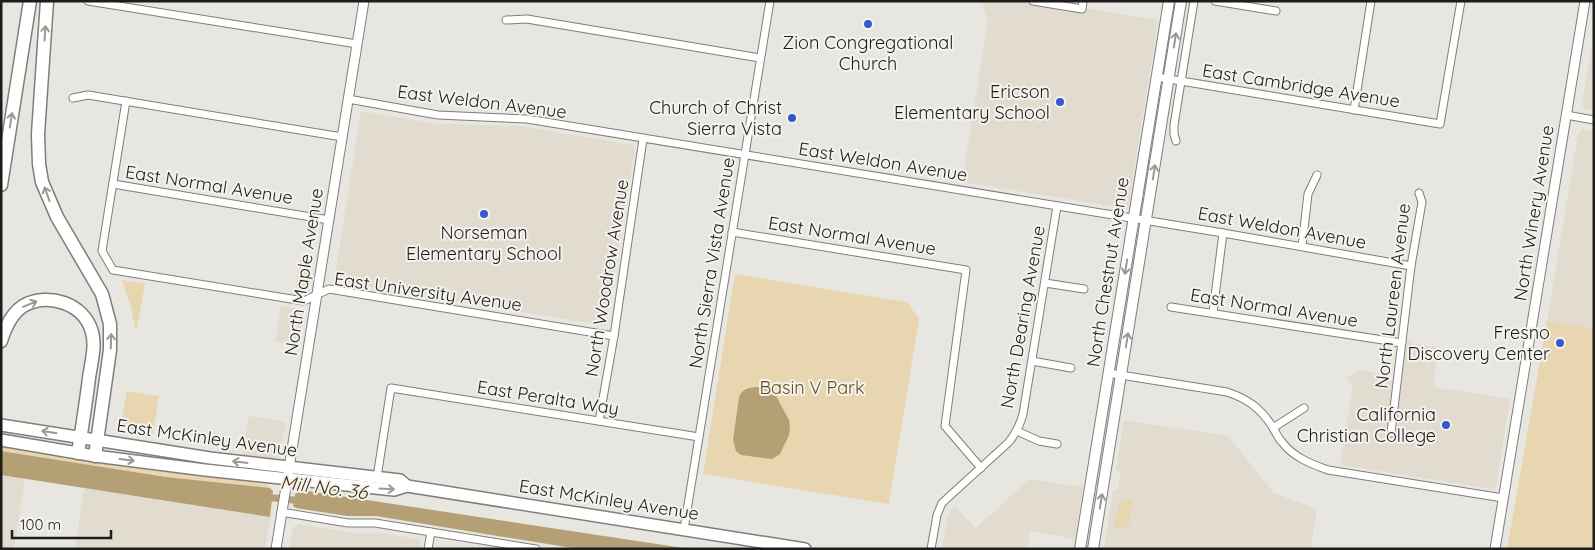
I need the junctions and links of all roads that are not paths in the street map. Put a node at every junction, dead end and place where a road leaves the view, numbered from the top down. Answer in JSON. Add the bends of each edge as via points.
{"nodes":[{"id":1,"x":30,"y":1,"type":"edge"},
{"id":2,"x":48,"y":1,"type":"edge"},
{"id":3,"x":88,"y":1,"type":"edge"},
{"id":4,"x":364,"y":1,"type":"edge"},
{"id":5,"x":770,"y":1,"type":"edge"},
{"id":6,"x":1033,"y":1,"type":"edge"},
{"id":7,"x":1169,"y":1,"type":"edge"},
{"id":8,"x":1181,"y":1,"type":"edge"},
{"id":9,"x":1194,"y":1,"type":"edge"},
{"id":10,"x":1215,"y":1,"type":"edge"},
{"id":11,"x":1372,"y":1,"type":"edge"},
{"id":12,"x":1461,"y":1,"type":"edge"},
{"id":13,"x":1585,"y":1,"type":"edge"},
{"id":14,"x":1083,"y":5,"type":"edge"},
{"id":15,"x":1276,"y":11,"type":"dead end"},
{"id":16,"x":506,"y":20,"type":"dead end"},
{"id":17,"x":357,"y":44,"type":"junction"},
{"id":18,"x":760,"y":58,"type":"junction"},
{"id":19,"x":1157,"y":78,"type":"junction"},
{"id":20,"x":1169,"y":79,"type":"junction"},
{"id":21,"x":1181,"y":81,"type":"junction"},
{"id":22,"x":73,"y":98,"type":"dead end"},
{"id":23,"x":348,"y":100,"type":"junction"},
{"id":24,"x":126,"y":101,"type":"junction"},
{"id":25,"x":1354,"y":110,"type":"junction"},
{"id":26,"x":1566,"y":116,"type":"junction"},
{"id":27,"x":1594,"y":120,"type":"edge"},
{"id":28,"x":342,"y":137,"type":"junction"},
{"id":29,"x":644,"y":139,"type":"junction"},
{"id":30,"x":1176,"y":141,"type":"dead end"},
{"id":31,"x":745,"y":156,"type":"junction"},
{"id":32,"x":1317,"y":175,"type":"dead end"},
{"id":33,"x":113,"y":184,"type":"junction"},
{"id":34,"x":1,"y":185,"type":"edge"},
{"id":35,"x":1419,"y":193,"type":"dead end"},
{"id":36,"x":1057,"y":206,"type":"junction"},
{"id":37,"x":1134,"y":218,"type":"junction"},
{"id":38,"x":329,"y":220,"type":"junction"},
{"id":39,"x":1146,"y":220,"type":"junction"},
{"id":40,"x":732,"y":232,"type":"junction"},
{"id":41,"x":1223,"y":233,"type":"junction"},
{"id":42,"x":1302,"y":246,"type":"junction"},
{"id":43,"x":1411,"y":266,"type":"junction"},
{"id":44,"x":1045,"y":283,"type":"junction"},
{"id":45,"x":1084,"y":289,"type":"dead end"},
{"id":46,"x":317,"y":295,"type":"junction"},
{"id":47,"x":1172,"y":307,"type":"dead end"},
{"id":48,"x":1213,"y":312,"type":"junction"},
{"id":49,"x":614,"y":336,"type":"junction"},
{"id":50,"x":1,"y":341,"type":"edge"},
{"id":51,"x":1402,"y":343,"type":"junction"},
{"id":52,"x":1032,"y":361,"type":"junction"},
{"id":53,"x":1071,"y":368,"type":"dead end"},
{"id":54,"x":1108,"y":374,"type":"junction"},
{"id":55,"x":1121,"y":376,"type":"junction"},
{"id":56,"x":1103,"y":402,"type":"junction"},
{"id":57,"x":1304,"y":408,"type":"dead end"},
{"id":58,"x":599,"y":421,"type":"junction"},
{"id":59,"x":1,"y":425,"type":"edge"},
{"id":60,"x":1273,"y":428,"type":"junction"},
{"id":61,"x":1017,"y":431,"type":"junction"},
{"id":62,"x":1391,"y":433,"type":"dead end"},
{"id":63,"x":699,"y":437,"type":"junction"},
{"id":64,"x":81,"y":438,"type":"junction"},
{"id":65,"x":1,"y":440,"type":"edge"},
{"id":66,"x":98,"y":440,"type":"junction"},
{"id":67,"x":1057,"y":444,"type":"dead end"},
{"id":68,"x":78,"y":453,"type":"junction"},
{"id":69,"x":95,"y":456,"type":"junction"},
{"id":70,"x":288,"y":468,"type":"junction"},
{"id":71,"x":981,"y":468,"type":"junction"},
{"id":72,"x":377,"y":477,"type":"junction"},
{"id":73,"x":1104,"y":478,"type":"junction"},
{"id":74,"x":286,"y":484,"type":"junction"},
{"id":75,"x":407,"y":486,"type":"junction"},
{"id":76,"x":1503,"y":498,"type":"junction"},
{"id":77,"x":281,"y":512,"type":"junction"},
{"id":78,"x":684,"y":530,"type":"junction"},
{"id":79,"x":431,"y":532,"type":"junction"},
{"id":80,"x":276,"y":549,"type":"edge"},
{"id":81,"x":428,"y":549,"type":"edge"},
{"id":82,"x":536,"y":549,"type":"edge"},
{"id":83,"x":805,"y":549,"type":"edge"},
{"id":84,"x":931,"y":549,"type":"edge"},
{"id":85,"x":1080,"y":549,"type":"edge"},
{"id":86,"x":1093,"y":549,"type":"edge"},
{"id":87,"x":1495,"y":549,"type":"edge"}],
"edges":[{"from":34,"to":1,"type":"highway","one_way":true},
{"from":66,"to":2,"type":"highway","one_way":true,"via":[[111,338],[106,305],[96,281],[57,217],[42,182],[39,164],[38,134]]},
{"from":3,"to":17,"type":"street"},
{"from":4,"to":17,"type":"street","name":"North Maple Avenue"},
{"from":5,"to":18,"type":"street","name":"North Sierra Vista Avenue"},
{"from":6,"to":14,"type":"street"},
{"from":7,"to":19,"type":"main road","name":"North Chestnut Avenue"},
{"from":20,"to":8,"type":"main road","name":"North Chestnut Avenue","one_way":true},
{"from":9,"to":21,"type":"street"},
{"from":10,"to":15,"type":"street"},
{"from":11,"to":25,"type":"street"},
{"from":12,"to":25,"type":"street","name":"East Cambridge Avenue","via":[[1440,124]]},
{"from":13,"to":26,"type":"street","name":"North Winery Avenue"},
{"from":16,"to":18,"type":"street","via":[[527,19]]},
{"from":17,"to":23,"type":"street","name":"North Maple Avenue"},
{"from":18,"to":31,"type":"street","name":"North Sierra Vista Avenue"},
{"from":19,"to":20,"type":"street","name":"East Cambridge Avenue"},
{"from":19,"to":37,"type":"main road","name":"North Chestnut Avenue"},
{"from":20,"to":21,"type":"street","name":"East Cambridge Avenue"},
{"from":39,"to":20,"type":"main road","name":"North Chestnut Avenue","one_way":true},
{"from":21,"to":25,"type":"street","name":"East Cambridge Avenue"},
{"from":21,"to":30,"type":"street","via":[[1174,130]]},
{"from":22,"to":24,"type":"street","via":[[88,95]]},
{"from":23,"to":28,"type":"street","name":"North Maple Avenue"},
{"from":23,"to":29,"type":"street","name":"East Weldon Avenue","via":[[438,115],[526,119]]},
{"from":24,"to":28,"type":"street"},
{"from":24,"to":33,"type":"street"},
{"from":26,"to":27,"type":"street"},
{"from":26,"to":76,"type":"street","name":"North Winery Avenue"},
{"from":28,"to":38,"type":"street","name":"North Maple Avenue"},
{"from":29,"to":31,"type":"street","name":"East Weldon Avenue"},
{"from":29,"to":49,"type":"street","name":"North Woodrow Avenue"},
{"from":31,"to":36,"type":"street","name":"East Weldon Avenue"},
{"from":31,"to":40,"type":"street","name":"North Sierra Vista Avenue"},
{"from":32,"to":42,"type":"street","via":[[1308,194]]},
{"from":33,"to":38,"type":"street","name":"East Normal Avenue"},
{"from":33,"to":46,"type":"street","name":"East University Avenue","via":[[102,251],[113,270],[304,301]]},
{"from":35,"to":43,"type":"street","name":"North Laureen Avenue","via":[[1422,202]]},
{"from":36,"to":37,"type":"street","name":"East Weldon Avenue"},
{"from":36,"to":44,"type":"street","name":"North Dearing Avenue"},
{"from":37,"to":39,"type":"street","name":"East Weldon Avenue"},
{"from":37,"to":54,"type":"main road","name":"North Chestnut Avenue","one_way":true},
{"from":38,"to":46,"type":"street","name":"North Maple Avenue"},
{"from":39,"to":41,"type":"street","name":"East Weldon Avenue"},
{"from":55,"to":39,"type":"main road","name":"North Chestnut Avenue","one_way":true},
{"from":40,"to":63,"type":"street","name":"North Sierra Vista Avenue"},
{"from":40,"to":71,"type":"street","name":"East Normal Avenue","via":[[966,270],[945,426]]},
{"from":41,"to":42,"type":"street","name":"East Weldon Avenue"},
{"from":41,"to":48,"type":"street"},
{"from":42,"to":43,"type":"street","name":"East Weldon Avenue"},
{"from":43,"to":51,"type":"street","name":"North Laureen Avenue"},
{"from":44,"to":45,"type":"street"},
{"from":44,"to":52,"type":"street","name":"North Dearing Avenue"},
{"from":46,"to":49,"type":"street","name":"East University Avenue","via":[[329,290]]},
{"from":46,"to":70,"type":"street","name":"North Maple Avenue"},
{"from":47,"to":48,"type":"street","name":"East Normal Avenue"},
{"from":48,"to":51,"type":"street","name":"East Normal Avenue"},
{"from":49,"to":58,"type":"street","name":"North Woodrow Avenue"},
{"from":50,"to":64,"type":"highway","one_way":true,"via":[[15,313],[42,300],[73,307],[87,321],[93,348]]},
{"from":51,"to":62,"type":"street","name":"North Laureen Avenue"},
{"from":52,"to":53,"type":"street"},
{"from":52,"to":61,"type":"street","name":"North Dearing Avenue"},
{"from":54,"to":55,"type":"street"},
{"from":54,"to":56,"type":"main road","name":"North Chestnut Avenue"},
{"from":55,"to":60,"type":"street","via":[[1227,392],[1256,406]]},
{"from":55,"to":73,"type":"main road","name":"North Chestnut Avenue"},
{"from":56,"to":73,"type":"main road","via":[[1106,429],[1100,472]]},
{"from":56,"to":85,"type":"main road","name":"North Chestnut Avenue"},
{"from":57,"to":60,"type":"street"},
{"from":58,"to":63,"type":"street","name":"East Peralta Way"},
{"from":58,"to":72,"type":"street","name":"East Peralta Way","via":[[391,388]]},
{"from":64,"to":59,"type":"main road","name":"East McKinley Avenue","one_way":true},
{"from":60,"to":76,"type":"street","via":[[1290,451],[1302,460],[1328,470]]},
{"from":61,"to":67,"type":"street","via":[[1039,441]]},
{"from":61,"to":71,"type":"street","name":"North Dearing Avenue"},
{"from":63,"to":78,"type":"street","name":"North Sierra Vista Avenue"},
{"from":64,"to":66,"type":"main road","name":"East McKinley Avenue"},
{"from":64,"to":68,"type":"highway"},
{"from":65,"to":68,"type":"main road","name":"East McKinley Avenue"},
{"from":66,"to":69,"type":"highway"},
{"from":70,"to":66,"type":"main road","name":"East McKinley Avenue","one_way":true},
{"from":68,"to":69,"type":"main road","name":"East McKinley Avenue"},
{"from":69,"to":74,"type":"main road","name":"East McKinley Avenue","one_way":true},
{"from":70,"to":72,"type":"main road","name":"East McKinley Avenue"},
{"from":70,"to":74,"type":"street","name":"North Maple Avenue"},
{"from":71,"to":84,"type":"street","name":"North Dearing Avenue","via":[[940,506]]},
{"from":72,"to":75,"type":"main road","name":"East McKinley Avenue","via":[[400,480]]},
{"from":86,"to":73,"type":"main road","name":"North Chestnut Avenue","one_way":true},
{"from":74,"to":75,"type":"main road","name":"East McKinley Avenue","one_way":true,"via":[[394,490]]},
{"from":74,"to":77,"type":"street","name":"North Maple Avenue"},
{"from":75,"to":78,"type":"main road","name":"East McKinley Avenue"},
{"from":76,"to":87,"type":"street","name":"North Winery Avenue"},
{"from":77,"to":79,"type":"street"},
{"from":77,"to":80,"type":"street","name":"North Maple Avenue"},
{"from":78,"to":83,"type":"main road","name":"East McKinley Avenue"},
{"from":79,"to":81,"type":"street"},
{"from":79,"to":82,"type":"street"}]}
